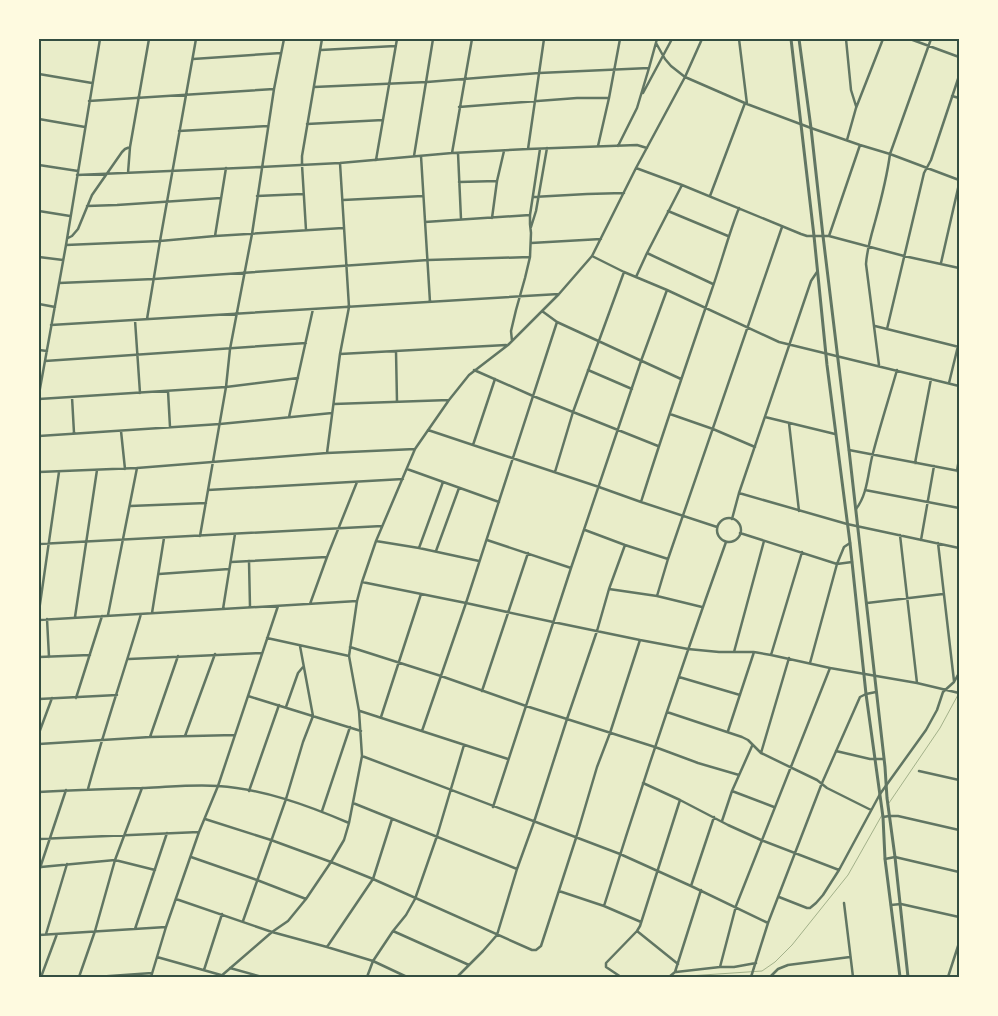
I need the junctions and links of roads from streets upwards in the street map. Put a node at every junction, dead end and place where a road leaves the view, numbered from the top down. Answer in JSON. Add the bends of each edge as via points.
{"nodes":[{"id":1,"x":100,"y":39,"type":"edge"},
{"id":2,"x":149,"y":39,"type":"edge"},
{"id":3,"x":196,"y":39,"type":"edge"},
{"id":4,"x":284,"y":39,"type":"edge"},
{"id":5,"x":322,"y":39,"type":"edge"},
{"id":6,"x":397,"y":39,"type":"edge"},
{"id":7,"x":433,"y":39,"type":"edge"},
{"id":8,"x":472,"y":39,"type":"edge"},
{"id":9,"x":544,"y":39,"type":"edge"},
{"id":10,"x":620,"y":39,"type":"edge"},
{"id":11,"x":657,"y":39,"type":"edge"},
{"id":12,"x":672,"y":39,"type":"edge"},
{"id":13,"x":702,"y":39,"type":"edge"},
{"id":14,"x":739,"y":39,"type":"edge"},
{"id":15,"x":791,"y":39,"type":"edge"},
{"id":16,"x":799,"y":39,"type":"edge"},
{"id":17,"x":846,"y":39,"type":"edge"},
{"id":18,"x":883,"y":39,"type":"edge"},
{"id":19,"x":910,"y":39,"type":"edge"},
{"id":20,"x":931,"y":39,"type":"edge"},
{"id":21,"x":656,"y":43,"type":"junction"},
{"id":22,"x":395,"y":46,"type":"junction"},
{"id":23,"x":929,"y":46,"type":"junction"},
{"id":24,"x":320,"y":50,"type":"junction"},
{"id":25,"x":281,"y":53,"type":"junction"},
{"id":26,"x":664,"y":55,"type":"junction"},
{"id":27,"x":959,"y":57,"type":"edge"},
{"id":28,"x":192,"y":58,"type":"junction"},
{"id":29,"x":649,"y":68,"type":"junction"},
{"id":30,"x":614,"y":69,"type":"junction"},
{"id":31,"x":539,"y":73,"type":"junction"},
{"id":32,"x":39,"y":74,"type":"edge"},
{"id":33,"x":959,"y":76,"type":"edge"},
{"id":34,"x":684,"y":77,"type":"junction"},
{"id":35,"x":465,"y":79,"type":"junction"},
{"id":36,"x":427,"y":82,"type":"junction"},
{"id":37,"x":92,"y":83,"type":"junction"},
{"id":38,"x":390,"y":84,"type":"junction"},
{"id":39,"x":314,"y":87,"type":"junction"},
{"id":40,"x":274,"y":89,"type":"junction"},
{"id":41,"x":186,"y":95,"type":"junction"},
{"id":42,"x":952,"y":96,"type":"junction"},
{"id":43,"x":139,"y":98,"type":"junction"},
{"id":44,"x":609,"y":98,"type":"junction"},
{"id":45,"x":959,"y":98,"type":"edge"},
{"id":46,"x":640,"y":99,"type":"junction"},
{"id":47,"x":89,"y":101,"type":"junction"},
{"id":48,"x":534,"y":102,"type":"junction"},
{"id":49,"x":746,"y":103,"type":"junction"},
{"id":50,"x":459,"y":107,"type":"junction"},
{"id":51,"x":856,"y":108,"type":"junction"},
{"id":52,"x":39,"y":119,"type":"edge"},
{"id":53,"x":383,"y":120,"type":"junction"},
{"id":54,"x":307,"y":124,"type":"junction"},
{"id":55,"x":801,"y":124,"type":"junction"},
{"id":56,"x":268,"y":126,"type":"junction"},
{"id":57,"x":85,"y":127,"type":"junction"},
{"id":58,"x":811,"y":128,"type":"junction"},
{"id":59,"x":180,"y":131,"type":"junction"},
{"id":60,"x":847,"y":140,"type":"junction"},
{"id":61,"x":860,"y":145,"type":"junction"},
{"id":62,"x":598,"y":146,"type":"junction"},
{"id":63,"x":618,"y":146,"type":"junction"},
{"id":64,"x":130,"y":147,"type":"junction"},
{"id":65,"x":547,"y":148,"type":"junction"},
{"id":66,"x":647,"y":148,"type":"junction"},
{"id":67,"x":528,"y":149,"type":"junction"},
{"id":68,"x":540,"y":149,"type":"junction"},
{"id":69,"x":504,"y":151,"type":"junction"},
{"id":70,"x":452,"y":153,"type":"junction"},
{"id":71,"x":458,"y":154,"type":"junction"},
{"id":72,"x":890,"y":154,"type":"junction"},
{"id":73,"x":421,"y":155,"type":"junction"},
{"id":74,"x":414,"y":156,"type":"junction"},
{"id":75,"x":376,"y":160,"type":"junction"},
{"id":76,"x":340,"y":163,"type":"junction"},
{"id":77,"x":39,"y":165,"type":"edge"},
{"id":78,"x":302,"y":165,"type":"junction"},
{"id":79,"x":261,"y":167,"type":"junction"},
{"id":80,"x":226,"y":168,"type":"junction"},
{"id":81,"x":636,"y":168,"type":"junction"},
{"id":82,"x":927,"y":168,"type":"junction"},
{"id":83,"x":172,"y":171,"type":"junction"},
{"id":84,"x":128,"y":172,"type":"junction"},
{"id":85,"x":78,"y":173,"type":"junction"},
{"id":86,"x":108,"y":173,"type":"junction"},
{"id":87,"x":959,"y":180,"type":"edge"},
{"id":88,"x":459,"y":182,"type":"junction"},
{"id":89,"x":497,"y":182,"type":"junction"},
{"id":90,"x":959,"y":184,"type":"edge"},
{"id":91,"x":682,"y":185,"type":"junction"},
{"id":92,"x":624,"y":193,"type":"junction"},
{"id":93,"x":303,"y":194,"type":"junction"},
{"id":94,"x":258,"y":196,"type":"junction"},
{"id":95,"x":423,"y":196,"type":"junction"},
{"id":96,"x":710,"y":196,"type":"junction"},
{"id":97,"x":533,"y":197,"type":"junction"},
{"id":98,"x":538,"y":197,"type":"junction"},
{"id":99,"x":221,"y":198,"type":"junction"},
{"id":100,"x":342,"y":200,"type":"junction"},
{"id":101,"x":167,"y":202,"type":"junction"},
{"id":102,"x":86,"y":206,"type":"junction"},
{"id":103,"x":739,"y":208,"type":"junction"},
{"id":104,"x":39,"y":211,"type":"edge"},
{"id":105,"x":668,"y":211,"type":"junction"},
{"id":106,"x":530,"y":215,"type":"junction"},
{"id":107,"x":70,"y":216,"type":"junction"},
{"id":108,"x":492,"y":218,"type":"junction"},
{"id":109,"x":461,"y":220,"type":"junction"},
{"id":110,"x":425,"y":222,"type":"junction"},
{"id":111,"x":782,"y":227,"type":"junction"},
{"id":112,"x":343,"y":228,"type":"junction"},
{"id":113,"x":530,"y":229,"type":"junction"},
{"id":114,"x":306,"y":230,"type":"junction"},
{"id":115,"x":252,"y":234,"type":"junction"},
{"id":116,"x":215,"y":236,"type":"junction"},
{"id":117,"x":728,"y":236,"type":"junction"},
{"id":118,"x":814,"y":236,"type":"junction"},
{"id":119,"x":822,"y":236,"type":"junction"},
{"id":120,"x":829,"y":236,"type":"junction"},
{"id":121,"x":67,"y":238,"type":"junction"},
{"id":122,"x":601,"y":239,"type":"junction"},
{"id":123,"x":160,"y":241,"type":"junction"},
{"id":124,"x":531,"y":242,"type":"junction"},
{"id":125,"x":66,"y":245,"type":"junction"},
{"id":126,"x":868,"y":246,"type":"junction"},
{"id":127,"x":647,"y":253,"type":"junction"},
{"id":128,"x":592,"y":256,"type":"junction"},
{"id":129,"x":904,"y":256,"type":"junction"},
{"id":130,"x":39,"y":257,"type":"edge"},
{"id":131,"x":530,"y":257,"type":"junction"},
{"id":132,"x":63,"y":260,"type":"junction"},
{"id":133,"x":428,"y":260,"type":"junction"},
{"id":134,"x":941,"y":264,"type":"junction"},
{"id":135,"x":346,"y":266,"type":"junction"},
{"id":136,"x":959,"y":268,"type":"edge"},
{"id":137,"x":818,"y":271,"type":"junction"},
{"id":138,"x":624,"y":272,"type":"junction"},
{"id":139,"x":245,"y":273,"type":"junction"},
{"id":140,"x":636,"y":277,"type":"junction"},
{"id":141,"x":154,"y":278,"type":"junction"},
{"id":142,"x":59,"y":283,"type":"junction"},
{"id":143,"x":714,"y":284,"type":"junction"},
{"id":144,"x":667,"y":290,"type":"junction"},
{"id":145,"x":558,"y":294,"type":"junction"},
{"id":146,"x":520,"y":296,"type":"junction"},
{"id":147,"x":430,"y":302,"type":"junction"},
{"id":148,"x":39,"y":304,"type":"edge"},
{"id":149,"x":55,"y":307,"type":"junction"},
{"id":150,"x":349,"y":307,"type":"junction"},
{"id":151,"x":706,"y":308,"type":"junction"},
{"id":152,"x":313,"y":309,"type":"junction"},
{"id":153,"x":542,"y":311,"type":"junction"},
{"id":154,"x":237,"y":314,"type":"junction"},
{"id":155,"x":148,"y":319,"type":"junction"},
{"id":156,"x":135,"y":320,"type":"junction"},
{"id":157,"x":557,"y":322,"type":"junction"},
{"id":158,"x":51,"y":325,"type":"junction"},
{"id":159,"x":875,"y":326,"type":"junction"},
{"id":160,"x":747,"y":328,"type":"junction"},
{"id":161,"x":887,"y":329,"type":"junction"},
{"id":162,"x":512,"y":341,"type":"junction"},
{"id":163,"x":598,"y":341,"type":"junction"},
{"id":164,"x":306,"y":343,"type":"junction"},
{"id":165,"x":508,"y":345,"type":"junction"},
{"id":166,"x":789,"y":345,"type":"junction"},
{"id":167,"x":958,"y":347,"type":"edge"},
{"id":168,"x":230,"y":349,"type":"junction"},
{"id":169,"x":39,"y":350,"type":"edge"},
{"id":170,"x":47,"y":351,"type":"junction"},
{"id":171,"x":396,"y":351,"type":"junction"},
{"id":172,"x":826,"y":352,"type":"junction"},
{"id":173,"x":340,"y":354,"type":"junction"},
{"id":174,"x":838,"y":355,"type":"junction"},
{"id":175,"x":138,"y":356,"type":"junction"},
{"id":176,"x":641,"y":361,"type":"junction"},
{"id":177,"x":45,"y":362,"type":"junction"},
{"id":178,"x":879,"y":365,"type":"junction"},
{"id":179,"x":474,"y":370,"type":"junction"},
{"id":180,"x":588,"y":370,"type":"junction"},
{"id":181,"x":897,"y":370,"type":"junction"},
{"id":182,"x":298,"y":378,"type":"junction"},
{"id":183,"x":495,"y":379,"type":"junction"},
{"id":184,"x":681,"y":379,"type":"junction"},
{"id":185,"x":931,"y":379,"type":"junction"},
{"id":186,"x":949,"y":383,"type":"junction"},
{"id":187,"x":959,"y":386,"type":"edge"},
{"id":188,"x":226,"y":387,"type":"junction"},
{"id":189,"x":632,"y":389,"type":"junction"},
{"id":190,"x":168,"y":392,"type":"junction"},
{"id":191,"x":140,"y":393,"type":"junction"},
{"id":192,"x":39,"y":394,"type":"edge"},
{"id":193,"x":533,"y":396,"type":"junction"},
{"id":194,"x":72,"y":397,"type":"junction"},
{"id":195,"x":39,"y":399,"type":"edge"},
{"id":196,"x":449,"y":400,"type":"junction"},
{"id":197,"x":397,"y":402,"type":"junction"},
{"id":198,"x":334,"y":404,"type":"junction"},
{"id":199,"x":573,"y":412,"type":"junction"},
{"id":200,"x":332,"y":413,"type":"junction"},
{"id":201,"x":670,"y":414,"type":"junction"},
{"id":202,"x":289,"y":417,"type":"junction"},
{"id":203,"x":765,"y":417,"type":"junction"},
{"id":204,"x":789,"y":423,"type":"junction"},
{"id":205,"x":220,"y":424,"type":"junction"},
{"id":206,"x":170,"y":427,"type":"junction"},
{"id":207,"x":713,"y":429,"type":"junction"},
{"id":208,"x":121,"y":430,"type":"junction"},
{"id":209,"x":428,"y":430,"type":"junction"},
{"id":210,"x":618,"y":430,"type":"junction"},
{"id":211,"x":74,"y":433,"type":"junction"},
{"id":212,"x":835,"y":434,"type":"junction"},
{"id":213,"x":39,"y":436,"type":"edge"},
{"id":214,"x":472,"y":445,"type":"junction"},
{"id":215,"x":658,"y":446,"type":"junction"},
{"id":216,"x":754,"y":447,"type":"junction"},
{"id":217,"x":415,"y":449,"type":"junction"},
{"id":218,"x":849,"y":450,"type":"junction"},
{"id":219,"x":327,"y":453,"type":"junction"},
{"id":220,"x":873,"y":454,"type":"junction"},
{"id":221,"x":514,"y":458,"type":"junction"},
{"id":222,"x":959,"y":459,"type":"edge"},
{"id":223,"x":214,"y":463,"type":"junction"},
{"id":224,"x":915,"y":463,"type":"junction"},
{"id":225,"x":934,"y":466,"type":"junction"},
{"id":226,"x":137,"y":468,"type":"junction"},
{"id":227,"x":125,"y":469,"type":"junction"},
{"id":228,"x":97,"y":470,"type":"junction"},
{"id":229,"x":407,"y":470,"type":"junction"},
{"id":230,"x":958,"y":471,"type":"edge"},
{"id":231,"x":39,"y":472,"type":"edge"},
{"id":232,"x":59,"y":472,"type":"junction"},
{"id":233,"x":555,"y":472,"type":"junction"},
{"id":234,"x":403,"y":479,"type":"junction"},
{"id":235,"x":357,"y":482,"type":"junction"},
{"id":236,"x":443,"y":482,"type":"junction"},
{"id":237,"x":599,"y":487,"type":"junction"},
{"id":238,"x":459,"y":488,"type":"junction"},
{"id":239,"x":208,"y":490,"type":"junction"},
{"id":240,"x":865,"y":490,"type":"junction"},
{"id":241,"x":739,"y":493,"type":"junction"},
{"id":242,"x":499,"y":502,"type":"junction"},
{"id":243,"x":641,"y":502,"type":"junction"},
{"id":244,"x":928,"y":502,"type":"junction"},
{"id":245,"x":206,"y":503,"type":"junction"},
{"id":246,"x":130,"y":506,"type":"junction"},
{"id":247,"x":959,"y":508,"type":"edge"},
{"id":248,"x":856,"y":509,"type":"junction"},
{"id":249,"x":799,"y":511,"type":"junction"},
{"id":250,"x":683,"y":516,"type":"junction"},
{"id":251,"x":732,"y":519,"type":"junction"},
{"id":252,"x":848,"y":524,"type":"junction"},
{"id":253,"x":382,"y":526,"type":"junction"},
{"id":254,"x":717,"y":527,"type":"junction"},
{"id":255,"x":858,"y":527,"type":"junction"},
{"id":256,"x":338,"y":529,"type":"junction"},
{"id":257,"x":585,"y":530,"type":"junction"},
{"id":258,"x":740,"y":533,"type":"junction"},
{"id":259,"x":235,"y":534,"type":"junction"},
{"id":260,"x":900,"y":535,"type":"junction"},
{"id":261,"x":200,"y":536,"type":"junction"},
{"id":262,"x":164,"y":538,"type":"junction"},
{"id":263,"x":123,"y":540,"type":"junction"},
{"id":264,"x":486,"y":540,"type":"junction"},
{"id":265,"x":921,"y":540,"type":"junction"},
{"id":266,"x":376,"y":541,"type":"junction"},
{"id":267,"x":764,"y":541,"type":"junction"},
{"id":268,"x":86,"y":542,"type":"junction"},
{"id":269,"x":726,"y":542,"type":"junction"},
{"id":270,"x":850,"y":543,"type":"junction"},
{"id":271,"x":938,"y":543,"type":"junction"},
{"id":272,"x":39,"y":544,"type":"edge"},
{"id":273,"x":48,"y":544,"type":"junction"},
{"id":274,"x":625,"y":545,"type":"junction"},
{"id":275,"x":419,"y":548,"type":"junction"},
{"id":276,"x":959,"y":548,"type":"edge"},
{"id":277,"x":436,"y":552,"type":"junction"},
{"id":278,"x":802,"y":552,"type":"junction"},
{"id":279,"x":528,"y":553,"type":"junction"},
{"id":280,"x":327,"y":557,"type":"junction"},
{"id":281,"x":668,"y":559,"type":"junction"},
{"id":282,"x":249,"y":561,"type":"junction"},
{"id":283,"x":479,"y":561,"type":"junction"},
{"id":284,"x":231,"y":562,"type":"junction"},
{"id":285,"x":852,"y":562,"type":"junction"},
{"id":286,"x":837,"y":564,"type":"junction"},
{"id":287,"x":571,"y":568,"type":"junction"},
{"id":288,"x":230,"y":569,"type":"junction"},
{"id":289,"x":158,"y":574,"type":"junction"},
{"id":290,"x":362,"y":582,"type":"junction"},
{"id":291,"x":609,"y":589,"type":"junction"},
{"id":292,"x":421,"y":594,"type":"junction"},
{"id":293,"x":943,"y":594,"type":"junction"},
{"id":294,"x":657,"y":596,"type":"junction"},
{"id":295,"x":906,"y":598,"type":"junction"},
{"id":296,"x":357,"y":601,"type":"junction"},
{"id":297,"x":466,"y":602,"type":"junction"},
{"id":298,"x":867,"y":603,"type":"junction"},
{"id":299,"x":310,"y":604,"type":"junction"},
{"id":300,"x":278,"y":606,"type":"junction"},
{"id":301,"x":250,"y":607,"type":"junction"},
{"id":302,"x":702,"y":607,"type":"junction"},
{"id":303,"x":223,"y":609,"type":"junction"},
{"id":304,"x":39,"y":611,"type":"edge"},
{"id":305,"x":509,"y":612,"type":"junction"},
{"id":306,"x":152,"y":613,"type":"junction"},
{"id":307,"x":142,"y":614,"type":"junction"},
{"id":308,"x":108,"y":615,"type":"junction"},
{"id":309,"x":102,"y":616,"type":"junction"},
{"id":310,"x":75,"y":617,"type":"junction"},
{"id":311,"x":47,"y":619,"type":"junction"},
{"id":312,"x":39,"y":620,"type":"edge"},
{"id":313,"x":553,"y":622,"type":"junction"},
{"id":314,"x":597,"y":631,"type":"junction"},
{"id":315,"x":266,"y":638,"type":"junction"},
{"id":316,"x":640,"y":640,"type":"junction"},
{"id":317,"x":300,"y":646,"type":"junction"},
{"id":318,"x":350,"y":647,"type":"junction"},
{"id":319,"x":688,"y":649,"type":"junction"},
{"id":320,"x":262,"y":652,"type":"junction"},
{"id":321,"x":734,"y":652,"type":"junction"},
{"id":322,"x":754,"y":652,"type":"junction"},
{"id":323,"x":215,"y":654,"type":"junction"},
{"id":324,"x":90,"y":655,"type":"junction"},
{"id":325,"x":770,"y":655,"type":"junction"},
{"id":326,"x":178,"y":656,"type":"junction"},
{"id":327,"x":348,"y":656,"type":"junction"},
{"id":328,"x":39,"y":657,"type":"edge"},
{"id":329,"x":49,"y":657,"type":"junction"},
{"id":330,"x":789,"y":658,"type":"junction"},
{"id":331,"x":128,"y":659,"type":"junction"},
{"id":332,"x":398,"y":662,"type":"junction"},
{"id":333,"x":810,"y":663,"type":"junction"},
{"id":334,"x":304,"y":667,"type":"junction"},
{"id":335,"x":830,"y":668,"type":"junction"},
{"id":336,"x":959,"y":673,"type":"edge"},
{"id":337,"x":864,"y":674,"type":"junction"},
{"id":338,"x":441,"y":676,"type":"junction"},
{"id":339,"x":874,"y":676,"type":"junction"},
{"id":340,"x":679,"y":677,"type":"junction"},
{"id":341,"x":954,"y":682,"type":"junction"},
{"id":342,"x":917,"y":683,"type":"junction"},
{"id":343,"x":945,"y":690,"type":"junction"},
{"id":344,"x":482,"y":691,"type":"junction"},
{"id":345,"x":876,"y":692,"type":"junction"},
{"id":346,"x":959,"y":693,"type":"edge"},
{"id":347,"x":866,"y":694,"type":"junction"},
{"id":348,"x":117,"y":695,"type":"junction"},
{"id":349,"x":740,"y":695,"type":"junction"},
{"id":350,"x":248,"y":696,"type":"junction"},
{"id":351,"x":52,"y":698,"type":"junction"},
{"id":352,"x":76,"y":698,"type":"junction"},
{"id":353,"x":39,"y":699,"type":"edge"},
{"id":354,"x":279,"y":705,"type":"junction"},
{"id":355,"x":526,"y":706,"type":"junction"},
{"id":356,"x":286,"y":707,"type":"junction"},
{"id":357,"x":359,"y":711,"type":"junction"},
{"id":358,"x":667,"y":712,"type":"junction"},
{"id":359,"x":313,"y":716,"type":"junction"},
{"id":360,"x":381,"y":717,"type":"junction"},
{"id":361,"x":567,"y":719,"type":"junction"},
{"id":362,"x":350,"y":727,"type":"junction"},
{"id":363,"x":361,"y":731,"type":"junction"},
{"id":364,"x":422,"y":731,"type":"junction"},
{"id":365,"x":728,"y":732,"type":"junction"},
{"id":366,"x":610,"y":733,"type":"junction"},
{"id":367,"x":39,"y":734,"type":"edge"},
{"id":368,"x":235,"y":735,"type":"junction"},
{"id":369,"x":186,"y":736,"type":"junction"},
{"id":370,"x":150,"y":738,"type":"junction"},
{"id":371,"x":101,"y":741,"type":"junction"},
{"id":372,"x":39,"y":744,"type":"edge"},
{"id":373,"x":464,"y":745,"type":"junction"},
{"id":374,"x":753,"y":745,"type":"junction"},
{"id":375,"x":655,"y":747,"type":"junction"},
{"id":376,"x":836,"y":751,"type":"junction"},
{"id":377,"x":761,"y":753,"type":"junction"},
{"id":378,"x":362,"y":756,"type":"junction"},
{"id":379,"x":508,"y":759,"type":"junction"},
{"id":380,"x":884,"y":759,"type":"junction"},
{"id":381,"x":875,"y":760,"type":"junction"},
{"id":382,"x":790,"y":768,"type":"junction"},
{"id":383,"x":919,"y":771,"type":"dead end"},
{"id":384,"x":739,"y":775,"type":"junction"},
{"id":385,"x":959,"y":780,"type":"edge"},
{"id":386,"x":643,"y":783,"type":"junction"},
{"id":387,"x":822,"y":783,"type":"junction"},
{"id":388,"x":218,"y":786,"type":"junction"},
{"id":389,"x":886,"y":786,"type":"junction"},
{"id":390,"x":142,"y":788,"type":"junction"},
{"id":391,"x":88,"y":789,"type":"junction"},
{"id":392,"x":66,"y":790,"type":"junction"},
{"id":393,"x":450,"y":790,"type":"junction"},
{"id":394,"x":249,"y":791,"type":"junction"},
{"id":395,"x":732,"y":791,"type":"junction"},
{"id":396,"x":39,"y":792,"type":"edge"},
{"id":397,"x":880,"y":794,"type":"junction"},
{"id":398,"x":286,"y":799,"type":"junction"},
{"id":399,"x":680,"y":800,"type":"junction"},
{"id":400,"x":353,"y":802,"type":"junction"},
{"id":401,"x":493,"y":807,"type":"junction"},
{"id":402,"x":774,"y":807,"type":"junction"},
{"id":403,"x":872,"y":810,"type":"junction"},
{"id":404,"x":322,"y":812,"type":"junction"},
{"id":405,"x":889,"y":816,"type":"junction"},
{"id":406,"x":714,"y":817,"type":"junction"},
{"id":407,"x":883,"y":817,"type":"junction"},
{"id":408,"x":205,"y":819,"type":"junction"},
{"id":409,"x":392,"y":819,"type":"junction"},
{"id":410,"x":722,"y":821,"type":"junction"},
{"id":411,"x":534,"y":822,"type":"junction"},
{"id":412,"x":349,"y":823,"type":"junction"},
{"id":413,"x":959,"y":830,"type":"edge"},
{"id":414,"x":199,"y":832,"type":"junction"},
{"id":415,"x":167,"y":833,"type":"junction"},
{"id":416,"x":124,"y":835,"type":"junction"},
{"id":417,"x":437,"y":836,"type":"junction"},
{"id":418,"x":50,"y":838,"type":"junction"},
{"id":419,"x":576,"y":838,"type":"junction"},
{"id":420,"x":39,"y":839,"type":"edge"},
{"id":421,"x":271,"y":840,"type":"junction"},
{"id":422,"x":761,"y":840,"type":"junction"},
{"id":423,"x":796,"y":853,"type":"junction"},
{"id":424,"x":620,"y":854,"type":"junction"},
{"id":425,"x":191,"y":857,"type":"junction"},
{"id":426,"x":895,"y":857,"type":"junction"},
{"id":427,"x":885,"y":859,"type":"junction"},
{"id":428,"x":115,"y":860,"type":"junction"},
{"id":429,"x":331,"y":862,"type":"junction"},
{"id":430,"x":67,"y":864,"type":"junction"},
{"id":431,"x":41,"y":867,"type":"junction"},
{"id":432,"x":517,"y":868,"type":"junction"},
{"id":433,"x":155,"y":870,"type":"junction"},
{"id":434,"x":658,"y":870,"type":"junction"},
{"id":435,"x":839,"y":870,"type":"junction"},
{"id":436,"x":39,"y":872,"type":"edge"},
{"id":437,"x":959,"y":872,"type":"edge"},
{"id":438,"x":373,"y":879,"type":"junction"},
{"id":439,"x":257,"y":880,"type":"junction"},
{"id":440,"x":691,"y":886,"type":"junction"},
{"id":441,"x":701,"y":890,"type":"junction"},
{"id":442,"x":559,"y":891,"type":"junction"},
{"id":443,"x":779,"y":897,"type":"junction"},
{"id":444,"x":176,"y":899,"type":"junction"},
{"id":445,"x":306,"y":899,"type":"junction"},
{"id":446,"x":415,"y":899,"type":"junction"},
{"id":447,"x":844,"y":903,"type":"dead end"},
{"id":448,"x":901,"y":904,"type":"junction"},
{"id":449,"x":890,"y":905,"type":"junction"},
{"id":450,"x":604,"y":906,"type":"junction"},
{"id":451,"x":736,"y":906,"type":"junction"},
{"id":452,"x":222,"y":914,"type":"junction"},
{"id":453,"x":959,"y":918,"type":"edge"},
{"id":454,"x":243,"y":921,"type":"junction"},
{"id":455,"x":641,"y":922,"type":"junction"},
{"id":456,"x":768,"y":923,"type":"junction"},
{"id":457,"x":166,"y":927,"type":"junction"},
{"id":458,"x":135,"y":929,"type":"junction"},
{"id":459,"x":393,"y":931,"type":"junction"},
{"id":460,"x":637,"y":931,"type":"junction"},
{"id":461,"x":94,"y":932,"type":"junction"},
{"id":462,"x":272,"y":932,"type":"junction"},
{"id":463,"x":46,"y":934,"type":"junction"},
{"id":464,"x":57,"y":934,"type":"junction"},
{"id":465,"x":497,"y":934,"type":"junction"},
{"id":466,"x":39,"y":935,"type":"edge"},
{"id":467,"x":959,"y":942,"type":"edge"},
{"id":468,"x":327,"y":946,"type":"junction"},
{"id":469,"x":954,"y":956,"type":"junction"},
{"id":470,"x":959,"y":956,"type":"edge"},
{"id":471,"x":850,"y":957,"type":"junction"},
{"id":472,"x":157,"y":958,"type":"junction"},
{"id":473,"x":373,"y":961,"type":"junction"},
{"id":474,"x":756,"y":963,"type":"junction"},
{"id":475,"x":678,"y":964,"type":"junction"},
{"id":476,"x":469,"y":965,"type":"junction"},
{"id":477,"x":720,"y":966,"type":"junction"},
{"id":478,"x":230,"y":968,"type":"junction"},
{"id":479,"x":204,"y":970,"type":"junction"},
{"id":480,"x":676,"y":972,"type":"junction"},
{"id":481,"x":152,"y":973,"type":"junction"},
{"id":482,"x":221,"y":976,"type":"edge"},
{"id":483,"x":751,"y":976,"type":"edge"},
{"id":484,"x":41,"y":977,"type":"edge"},
{"id":485,"x":79,"y":977,"type":"edge"},
{"id":486,"x":96,"y":977,"type":"edge"},
{"id":487,"x":151,"y":977,"type":"edge"},
{"id":488,"x":262,"y":977,"type":"edge"},
{"id":489,"x":367,"y":977,"type":"edge"},
{"id":490,"x":407,"y":977,"type":"edge"},
{"id":491,"x":457,"y":977,"type":"edge"},
{"id":492,"x":621,"y":977,"type":"edge"},
{"id":493,"x":669,"y":977,"type":"edge"},
{"id":494,"x":770,"y":977,"type":"edge"},
{"id":495,"x":853,"y":977,"type":"edge"},
{"id":496,"x":900,"y":977,"type":"edge"},
{"id":497,"x":908,"y":977,"type":"edge"},
{"id":498,"x":948,"y":977,"type":"edge"}],
"edges":[{"from":1,"to":37,"type":"street"},
{"from":2,"to":43,"type":"street"},
{"from":3,"to":28,"type":"street"},
{"from":4,"to":25,"type":"street"},
{"from":5,"to":24,"type":"street"},
{"from":6,"to":22,"type":"street"},
{"from":7,"to":36,"type":"street"},
{"from":8,"to":35,"type":"street"},
{"from":9,"to":31,"type":"street"},
{"from":10,"to":30,"type":"street"},
{"from":11,"to":21,"type":"street"},
{"from":12,"to":26,"type":"street"},
{"from":13,"to":34,"type":"street"},
{"from":14,"to":49,"type":"street"},
{"from":15,"to":55,"type":"street"},
{"from":16,"to":58,"type":"street"},
{"from":17,"to":51,"type":"street"},
{"from":18,"to":51,"type":"street"},
{"from":19,"to":23,"type":"street"},
{"from":20,"to":23,"type":"street"},
{"from":21,"to":26,"type":"street"},
{"from":21,"to":29,"type":"street"},
{"from":22,"to":24,"type":"street"},
{"from":22,"to":38,"type":"street"},
{"from":23,"to":27,"type":"street"},
{"from":23,"to":72,"type":"street"},
{"from":24,"to":39,"type":"street"},
{"from":25,"to":28,"type":"street"},
{"from":25,"to":40,"type":"street"},
{"from":26,"to":34,"type":"street"},
{"from":26,"to":46,"type":"street"},
{"from":28,"to":41,"type":"street"},
{"from":29,"to":30,"type":"street"},
{"from":29,"to":46,"type":"street"},
{"from":30,"to":31,"type":"street"},
{"from":30,"to":44,"type":"street"},
{"from":31,"to":35,"type":"street"},
{"from":31,"to":48,"type":"street"},
{"from":32,"to":37,"type":"street"},
{"from":33,"to":42,"type":"street"},
{"from":34,"to":49,"type":"street"},
{"from":34,"to":66,"type":"street"},
{"from":35,"to":36,"type":"street"},
{"from":35,"to":50,"type":"street"},
{"from":36,"to":38,"type":"street"},
{"from":36,"to":74,"type":"street"},
{"from":37,"to":47,"type":"street"},
{"from":38,"to":39,"type":"street"},
{"from":38,"to":53,"type":"street"},
{"from":39,"to":54,"type":"street"},
{"from":40,"to":41,"type":"street"},
{"from":40,"to":56,"type":"street"},
{"from":41,"to":43,"type":"street"},
{"from":41,"to":59,"type":"street"},
{"from":42,"to":45,"type":"street"},
{"from":42,"to":82,"type":"street"},
{"from":43,"to":47,"type":"street"},
{"from":43,"to":64,"type":"street"},
{"from":44,"to":48,"type":"street"},
{"from":44,"to":62,"type":"street"},
{"from":46,"to":63,"type":"street"},
{"from":47,"to":57,"type":"street"},
{"from":48,"to":50,"type":"street"},
{"from":48,"to":67,"type":"street"},
{"from":49,"to":55,"type":"street"},
{"from":49,"to":96,"type":"street"},
{"from":50,"to":70,"type":"street"},
{"from":51,"to":60,"type":"street"},
{"from":52,"to":57,"type":"street"},
{"from":53,"to":54,"type":"street"},
{"from":53,"to":75,"type":"street"},
{"from":54,"to":78,"type":"street"},
{"from":55,"to":58,"type":"street"},
{"from":55,"to":118,"type":"street"},
{"from":56,"to":59,"type":"street"},
{"from":56,"to":79,"type":"street"},
{"from":57,"to":85,"type":"street"},
{"from":58,"to":60,"type":"street"},
{"from":58,"to":119,"type":"street"},
{"from":59,"to":83,"type":"street"},
{"from":60,"to":61,"type":"street"},
{"from":61,"to":72,"type":"street"},
{"from":61,"to":120,"type":"street"},
{"from":62,"to":63,"type":"street"},
{"from":62,"to":65,"type":"street"},
{"from":63,"to":66,"type":"street"},
{"from":64,"to":84,"type":"street"},
{"from":64,"to":86,"type":"street","via":[[122,152]]},
{"from":65,"to":68,"type":"street"},
{"from":65,"to":98,"type":"street"},
{"from":66,"to":81,"type":"street"},
{"from":67,"to":68,"type":"street"},
{"from":67,"to":69,"type":"street"},
{"from":68,"to":97,"type":"street"},
{"from":69,"to":71,"type":"street"},
{"from":69,"to":89,"type":"street"},
{"from":70,"to":71,"type":"street"},
{"from":70,"to":73,"type":"street"},
{"from":71,"to":88,"type":"street"},
{"from":72,"to":82,"type":"street"},
{"from":72,"to":126,"type":"street"},
{"from":73,"to":74,"type":"street"},
{"from":73,"to":95,"type":"street"},
{"from":74,"to":75,"type":"street"},
{"from":75,"to":76,"type":"street"},
{"from":76,"to":78,"type":"street"},
{"from":76,"to":100,"type":"street"},
{"from":77,"to":85,"type":"street"},
{"from":78,"to":79,"type":"street"},
{"from":78,"to":93,"type":"street"},
{"from":79,"to":80,"type":"street"},
{"from":79,"to":94,"type":"street"},
{"from":80,"to":83,"type":"street"},
{"from":80,"to":99,"type":"street"},
{"from":81,"to":91,"type":"street"},
{"from":81,"to":92,"type":"street"},
{"from":82,"to":87,"type":"street"},
{"from":82,"to":129,"type":"street"},
{"from":83,"to":84,"type":"street"},
{"from":83,"to":101,"type":"street"},
{"from":84,"to":86,"type":"street"},
{"from":85,"to":86,"type":"street"},
{"from":85,"to":107,"type":"street"},
{"from":86,"to":102,"type":"street"},
{"from":88,"to":89,"type":"street"},
{"from":88,"to":109,"type":"street"},
{"from":89,"to":108,"type":"street"},
{"from":90,"to":134,"type":"street"},
{"from":91,"to":96,"type":"street"},
{"from":91,"to":105,"type":"street"},
{"from":92,"to":98,"type":"street"},
{"from":92,"to":122,"type":"street"},
{"from":93,"to":94,"type":"street"},
{"from":93,"to":114,"type":"street"},
{"from":94,"to":115,"type":"street"},
{"from":95,"to":100,"type":"street"},
{"from":95,"to":110,"type":"street"},
{"from":96,"to":103,"type":"street"},
{"from":97,"to":98,"type":"street"},
{"from":97,"to":106,"type":"street"},
{"from":98,"to":113,"type":"street"},
{"from":99,"to":101,"type":"street"},
{"from":99,"to":116,"type":"street"},
{"from":100,"to":112,"type":"street"},
{"from":101,"to":102,"type":"street"},
{"from":101,"to":123,"type":"street"},
{"from":102,"to":121,"type":"street","via":[[78,229]]},
{"from":103,"to":111,"type":"street"},
{"from":103,"to":117,"type":"street"},
{"from":104,"to":107,"type":"street"},
{"from":105,"to":117,"type":"street"},
{"from":105,"to":127,"type":"street"},
{"from":106,"to":108,"type":"street"},
{"from":106,"to":113,"type":"street"},
{"from":107,"to":121,"type":"street"},
{"from":108,"to":109,"type":"street"},
{"from":109,"to":110,"type":"street"},
{"from":110,"to":133,"type":"street"},
{"from":111,"to":118,"type":"street"},
{"from":111,"to":160,"type":"street"},
{"from":112,"to":114,"type":"street"},
{"from":112,"to":135,"type":"street"},
{"from":113,"to":124,"type":"street"},
{"from":114,"to":115,"type":"street"},
{"from":115,"to":116,"type":"street"},
{"from":115,"to":139,"type":"street"},
{"from":116,"to":123,"type":"street"},
{"from":117,"to":143,"type":"street"},
{"from":118,"to":119,"type":"street"},
{"from":118,"to":137,"type":"street"},
{"from":119,"to":120,"type":"street"},
{"from":119,"to":174,"type":"street"},
{"from":120,"to":126,"type":"street"},
{"from":121,"to":125,"type":"street"},
{"from":122,"to":124,"type":"street"},
{"from":122,"to":128,"type":"street"},
{"from":123,"to":125,"type":"street"},
{"from":123,"to":141,"type":"street"},
{"from":124,"to":131,"type":"street"},
{"from":125,"to":132,"type":"street"},
{"from":126,"to":129,"type":"street"},
{"from":126,"to":159,"type":"street","via":[[866,264]]},
{"from":127,"to":140,"type":"street"},
{"from":127,"to":143,"type":"street"},
{"from":128,"to":138,"type":"street"},
{"from":128,"to":145,"type":"street"},
{"from":129,"to":134,"type":"street"},
{"from":129,"to":161,"type":"street"},
{"from":130,"to":132,"type":"street"},
{"from":131,"to":133,"type":"street"},
{"from":131,"to":146,"type":"street"},
{"from":132,"to":142,"type":"street"},
{"from":133,"to":135,"type":"street"},
{"from":133,"to":147,"type":"street"},
{"from":134,"to":136,"type":"street"},
{"from":135,"to":139,"type":"street"},
{"from":135,"to":150,"type":"street"},
{"from":137,"to":166,"type":"street","via":[[811,281]]},
{"from":137,"to":172,"type":"street"},
{"from":138,"to":140,"type":"street"},
{"from":138,"to":163,"type":"street"},
{"from":139,"to":141,"type":"street"},
{"from":139,"to":154,"type":"street"},
{"from":140,"to":144,"type":"street"},
{"from":141,"to":142,"type":"street"},
{"from":141,"to":155,"type":"street"},
{"from":142,"to":149,"type":"street"},
{"from":143,"to":151,"type":"street"},
{"from":144,"to":151,"type":"street"},
{"from":144,"to":176,"type":"street"},
{"from":145,"to":146,"type":"street"},
{"from":145,"to":153,"type":"street"},
{"from":146,"to":147,"type":"street"},
{"from":146,"to":162,"type":"street","via":[[511,331]]},
{"from":147,"to":150,"type":"street"},
{"from":148,"to":149,"type":"street"},
{"from":149,"to":158,"type":"street"},
{"from":150,"to":152,"type":"street"},
{"from":150,"to":173,"type":"street"},
{"from":151,"to":160,"type":"street"},
{"from":151,"to":184,"type":"street"},
{"from":152,"to":154,"type":"street"},
{"from":152,"to":164,"type":"street"},
{"from":153,"to":157,"type":"street"},
{"from":153,"to":162,"type":"street"},
{"from":154,"to":155,"type":"street"},
{"from":154,"to":168,"type":"street"},
{"from":155,"to":156,"type":"street"},
{"from":156,"to":158,"type":"street"},
{"from":156,"to":175,"type":"street"},
{"from":157,"to":163,"type":"street"},
{"from":157,"to":193,"type":"street"},
{"from":158,"to":170,"type":"street"},
{"from":159,"to":161,"type":"street"},
{"from":159,"to":178,"type":"street"},
{"from":160,"to":166,"type":"street"},
{"from":160,"to":207,"type":"street"},
{"from":161,"to":167,"type":"street"},
{"from":162,"to":165,"type":"street"},
{"from":163,"to":176,"type":"street"},
{"from":163,"to":180,"type":"street"},
{"from":164,"to":168,"type":"street"},
{"from":164,"to":182,"type":"street"},
{"from":165,"to":171,"type":"street"},
{"from":165,"to":179,"type":"street"},
{"from":166,"to":172,"type":"street"},
{"from":166,"to":203,"type":"street"},
{"from":167,"to":186,"type":"street"},
{"from":168,"to":175,"type":"street"},
{"from":168,"to":188,"type":"street"},
{"from":169,"to":170,"type":"street"},
{"from":170,"to":177,"type":"street"},
{"from":171,"to":173,"type":"street"},
{"from":171,"to":197,"type":"street"},
{"from":172,"to":174,"type":"street"},
{"from":172,"to":212,"type":"street"},
{"from":173,"to":198,"type":"street"},
{"from":174,"to":178,"type":"street"},
{"from":174,"to":218,"type":"street"},
{"from":175,"to":177,"type":"street"},
{"from":175,"to":191,"type":"street"},
{"from":176,"to":184,"type":"street"},
{"from":176,"to":189,"type":"street"},
{"from":177,"to":192,"type":"street"},
{"from":178,"to":181,"type":"street"},
{"from":179,"to":183,"type":"street"},
{"from":179,"to":196,"type":"street"},
{"from":180,"to":189,"type":"street"},
{"from":180,"to":199,"type":"street"},
{"from":181,"to":185,"type":"street"},
{"from":181,"to":220,"type":"street"},
{"from":182,"to":188,"type":"street"},
{"from":182,"to":202,"type":"street"},
{"from":183,"to":193,"type":"street"},
{"from":183,"to":214,"type":"street"},
{"from":184,"to":201,"type":"street"},
{"from":185,"to":186,"type":"street"},
{"from":185,"to":224,"type":"street"},
{"from":186,"to":187,"type":"street"},
{"from":188,"to":190,"type":"street"},
{"from":188,"to":205,"type":"street"},
{"from":189,"to":210,"type":"street"},
{"from":190,"to":191,"type":"street"},
{"from":190,"to":206,"type":"street"},
{"from":191,"to":194,"type":"street"},
{"from":193,"to":199,"type":"street"},
{"from":193,"to":221,"type":"street"},
{"from":194,"to":195,"type":"street"},
{"from":194,"to":211,"type":"street"},
{"from":196,"to":197,"type":"street"},
{"from":196,"to":209,"type":"street"},
{"from":197,"to":198,"type":"street"},
{"from":198,"to":200,"type":"street"},
{"from":199,"to":210,"type":"street"},
{"from":199,"to":233,"type":"street"},
{"from":200,"to":202,"type":"street"},
{"from":200,"to":219,"type":"street"},
{"from":201,"to":207,"type":"street"},
{"from":201,"to":215,"type":"street"},
{"from":202,"to":205,"type":"street"},
{"from":203,"to":204,"type":"street"},
{"from":203,"to":216,"type":"street"},
{"from":204,"to":212,"type":"street"},
{"from":204,"to":249,"type":"street"},
{"from":205,"to":206,"type":"street"},
{"from":205,"to":223,"type":"street"},
{"from":206,"to":208,"type":"street"},
{"from":207,"to":216,"type":"street"},
{"from":207,"to":250,"type":"street"},
{"from":208,"to":211,"type":"street"},
{"from":208,"to":227,"type":"street"},
{"from":209,"to":214,"type":"street"},
{"from":209,"to":217,"type":"street"},
{"from":210,"to":215,"type":"street"},
{"from":210,"to":237,"type":"street"},
{"from":211,"to":213,"type":"street"},
{"from":212,"to":252,"type":"street"},
{"from":214,"to":221,"type":"street"},
{"from":215,"to":243,"type":"street"},
{"from":216,"to":241,"type":"street"},
{"from":217,"to":219,"type":"street"},
{"from":217,"to":229,"type":"street"},
{"from":218,"to":220,"type":"street"},
{"from":218,"to":248,"type":"street"},
{"from":219,"to":223,"type":"street"},
{"from":220,"to":224,"type":"street"},
{"from":220,"to":240,"type":"street"},
{"from":221,"to":233,"type":"street"},
{"from":221,"to":242,"type":"street"},
{"from":222,"to":230,"type":"street"},
{"from":223,"to":226,"type":"street"},
{"from":223,"to":239,"type":"street"},
{"from":224,"to":225,"type":"street"},
{"from":225,"to":230,"type":"street"},
{"from":225,"to":244,"type":"street"},
{"from":226,"to":227,"type":"street"},
{"from":226,"to":246,"type":"street"},
{"from":227,"to":228,"type":"street"},
{"from":228,"to":232,"type":"street"},
{"from":228,"to":268,"type":"street"},
{"from":229,"to":234,"type":"street"},
{"from":229,"to":236,"type":"street"},
{"from":231,"to":232,"type":"street"},
{"from":232,"to":273,"type":"street"},
{"from":233,"to":237,"type":"street"},
{"from":234,"to":235,"type":"street"},
{"from":234,"to":253,"type":"street"},
{"from":235,"to":239,"type":"street"},
{"from":235,"to":256,"type":"street"},
{"from":236,"to":238,"type":"street"},
{"from":236,"to":275,"type":"street"},
{"from":237,"to":243,"type":"street"},
{"from":237,"to":257,"type":"street"},
{"from":238,"to":242,"type":"street"},
{"from":238,"to":277,"type":"street"},
{"from":239,"to":245,"type":"street"},
{"from":240,"to":244,"type":"street"},
{"from":240,"to":248,"type":"street"},
{"from":241,"to":249,"type":"street"},
{"from":241,"to":251,"type":"street"},
{"from":242,"to":264,"type":"street"},
{"from":243,"to":250,"type":"street"},
{"from":244,"to":247,"type":"street"},
{"from":244,"to":265,"type":"street"},
{"from":245,"to":246,"type":"street"},
{"from":245,"to":261,"type":"street"},
{"from":246,"to":263,"type":"street"},
{"from":248,"to":255,"type":"street"},
{"from":249,"to":252,"type":"street"},
{"from":250,"to":254,"type":"street"},
{"from":250,"to":281,"type":"street"},
{"from":251,"to":254,"type":"street","via":[[721,520]]},
{"from":251,"to":258,"type":"street","via":[[738,523]]},
{"from":252,"to":255,"type":"street"},
{"from":252,"to":270,"type":"street"},
{"from":253,"to":256,"type":"street"},
{"from":253,"to":266,"type":"street"},
{"from":254,"to":269,"type":"street","via":[[717,534]]},
{"from":255,"to":260,"type":"street"},
{"from":255,"to":298,"type":"street"},
{"from":256,"to":259,"type":"street"},
{"from":256,"to":280,"type":"street"},
{"from":257,"to":274,"type":"street"},
{"from":257,"to":287,"type":"street"},
{"from":258,"to":267,"type":"street"},
{"from":258,"to":269,"type":"street","via":[[736,539]]},
{"from":259,"to":261,"type":"street"},
{"from":259,"to":284,"type":"street"},
{"from":260,"to":265,"type":"street"},
{"from":260,"to":295,"type":"street"},
{"from":261,"to":262,"type":"street"},
{"from":262,"to":263,"type":"street"},
{"from":262,"to":289,"type":"street"},
{"from":263,"to":268,"type":"street"},
{"from":263,"to":308,"type":"street"},
{"from":264,"to":279,"type":"street"},
{"from":264,"to":283,"type":"street"},
{"from":265,"to":271,"type":"street"},
{"from":266,"to":275,"type":"street"},
{"from":266,"to":290,"type":"street"},
{"from":267,"to":278,"type":"street"},
{"from":267,"to":321,"type":"street"},
{"from":268,"to":273,"type":"street"},
{"from":268,"to":310,"type":"street"},
{"from":269,"to":302,"type":"street"},
{"from":270,"to":285,"type":"street"},
{"from":270,"to":286,"type":"street","via":[[844,547]]},
{"from":271,"to":276,"type":"street"},
{"from":271,"to":293,"type":"street"},
{"from":272,"to":273,"type":"street"},
{"from":273,"to":304,"type":"street"},
{"from":274,"to":281,"type":"street"},
{"from":274,"to":291,"type":"street"},
{"from":275,"to":277,"type":"street"},
{"from":277,"to":283,"type":"street"},
{"from":278,"to":286,"type":"street"},
{"from":278,"to":325,"type":"street"},
{"from":279,"to":287,"type":"street"},
{"from":279,"to":305,"type":"street"},
{"from":280,"to":282,"type":"street"},
{"from":280,"to":299,"type":"street"},
{"from":281,"to":294,"type":"street"},
{"from":282,"to":284,"type":"street"},
{"from":282,"to":301,"type":"street"},
{"from":283,"to":297,"type":"street"},
{"from":284,"to":288,"type":"street"},
{"from":285,"to":286,"type":"street"},
{"from":285,"to":337,"type":"street"},
{"from":286,"to":333,"type":"street"},
{"from":287,"to":313,"type":"street"},
{"from":288,"to":289,"type":"street"},
{"from":288,"to":303,"type":"street"},
{"from":289,"to":306,"type":"street"},
{"from":290,"to":292,"type":"street"},
{"from":290,"to":296,"type":"street"},
{"from":291,"to":294,"type":"street"},
{"from":291,"to":314,"type":"street"},
{"from":292,"to":297,"type":"street"},
{"from":292,"to":332,"type":"street"},
{"from":293,"to":295,"type":"street"},
{"from":293,"to":341,"type":"street"},
{"from":294,"to":302,"type":"street"},
{"from":295,"to":298,"type":"street"},
{"from":295,"to":342,"type":"street"},
{"from":296,"to":299,"type":"street"},
{"from":296,"to":318,"type":"street"},
{"from":297,"to":305,"type":"street"},
{"from":297,"to":338,"type":"street"},
{"from":298,"to":339,"type":"street"},
{"from":299,"to":300,"type":"street"},
{"from":300,"to":301,"type":"street"},
{"from":300,"to":315,"type":"street"},
{"from":301,"to":303,"type":"street"},
{"from":302,"to":319,"type":"street"},
{"from":303,"to":306,"type":"street"},
{"from":305,"to":313,"type":"street"},
{"from":305,"to":344,"type":"street"},
{"from":306,"to":307,"type":"street"},
{"from":307,"to":308,"type":"street"},
{"from":307,"to":331,"type":"street"},
{"from":308,"to":309,"type":"street"},
{"from":309,"to":310,"type":"street"},
{"from":309,"to":324,"type":"street"},
{"from":310,"to":311,"type":"street"},
{"from":311,"to":312,"type":"street"},
{"from":311,"to":329,"type":"street"},
{"from":313,"to":314,"type":"street"},
{"from":313,"to":355,"type":"street"},
{"from":314,"to":316,"type":"street"},
{"from":314,"to":361,"type":"street"},
{"from":315,"to":317,"type":"street"},
{"from":315,"to":320,"type":"street"},
{"from":316,"to":319,"type":"street"},
{"from":316,"to":366,"type":"street"},
{"from":317,"to":327,"type":"street"},
{"from":317,"to":334,"type":"street"},
{"from":318,"to":327,"type":"street"},
{"from":318,"to":332,"type":"street"},
{"from":319,"to":321,"type":"street"},
{"from":319,"to":340,"type":"street"},
{"from":320,"to":323,"type":"street"},
{"from":320,"to":350,"type":"street"},
{"from":321,"to":322,"type":"street"},
{"from":322,"to":325,"type":"street"},
{"from":322,"to":349,"type":"street"},
{"from":323,"to":326,"type":"street"},
{"from":323,"to":369,"type":"street"},
{"from":324,"to":329,"type":"street"},
{"from":324,"to":352,"type":"street"},
{"from":325,"to":330,"type":"street"},
{"from":326,"to":331,"type":"street"},
{"from":326,"to":370,"type":"street"},
{"from":327,"to":357,"type":"street"},
{"from":328,"to":329,"type":"street"},
{"from":330,"to":333,"type":"street"},
{"from":330,"to":377,"type":"street"},
{"from":331,"to":348,"type":"street"},
{"from":332,"to":338,"type":"street"},
{"from":332,"to":360,"type":"street"},
{"from":333,"to":335,"type":"street"},
{"from":334,"to":356,"type":"street","via":[[298,673]]},
{"from":334,"to":359,"type":"street"},
{"from":335,"to":337,"type":"street"},
{"from":335,"to":382,"type":"street"},
{"from":336,"to":341,"type":"street"},
{"from":337,"to":339,"type":"street"},
{"from":337,"to":347,"type":"street"},
{"from":338,"to":344,"type":"street"},
{"from":338,"to":364,"type":"street"},
{"from":339,"to":342,"type":"street"},
{"from":339,"to":345,"type":"street"},
{"from":340,"to":349,"type":"street"},
{"from":340,"to":358,"type":"street"},
{"from":341,"to":343,"type":"street"},
{"from":342,"to":343,"type":"street"},
{"from":343,"to":346,"type":"street"},
{"from":343,"to":389,"type":"street","via":[[926,730]]},
{"from":344,"to":355,"type":"street"},
{"from":345,"to":347,"type":"street"},
{"from":345,"to":380,"type":"street"},
{"from":347,"to":376,"type":"street","via":[[860,697]]},
{"from":347,"to":381,"type":"street"},
{"from":348,"to":352,"type":"street"},
{"from":348,"to":371,"type":"street"},
{"from":349,"to":365,"type":"street"},
{"from":350,"to":354,"type":"street"},
{"from":350,"to":368,"type":"street"},
{"from":351,"to":352,"type":"street"},
{"from":351,"to":353,"type":"street"},
{"from":351,"to":367,"type":"street"},
{"from":354,"to":356,"type":"street"},
{"from":354,"to":394,"type":"street"},
{"from":355,"to":361,"type":"street"},
{"from":355,"to":379,"type":"street"},
{"from":356,"to":359,"type":"street"},
{"from":357,"to":360,"type":"street"},
{"from":357,"to":363,"type":"street"},
{"from":358,"to":365,"type":"street"},
{"from":358,"to":375,"type":"street"},
{"from":359,"to":362,"type":"street"},
{"from":359,"to":398,"type":"street"},
{"from":360,"to":364,"type":"street"},
{"from":361,"to":366,"type":"street"},
{"from":361,"to":411,"type":"street"},
{"from":362,"to":363,"type":"street"},
{"from":362,"to":404,"type":"street"},
{"from":363,"to":378,"type":"street"},
{"from":364,"to":373,"type":"street"},
{"from":365,"to":374,"type":"street"},
{"from":366,"to":375,"type":"street"},
{"from":366,"to":419,"type":"street"},
{"from":368,"to":369,"type":"street"},
{"from":368,"to":388,"type":"street"},
{"from":369,"to":370,"type":"street"},
{"from":370,"to":371,"type":"street"},
{"from":371,"to":372,"type":"street"},
{"from":371,"to":391,"type":"street"},
{"from":373,"to":379,"type":"street"},
{"from":373,"to":393,"type":"street"},
{"from":374,"to":377,"type":"street"},
{"from":374,"to":384,"type":"street"},
{"from":375,"to":384,"type":"street"},
{"from":375,"to":386,"type":"street"},
{"from":376,"to":381,"type":"street"},
{"from":376,"to":387,"type":"street"},
{"from":377,"to":382,"type":"street"},
{"from":378,"to":393,"type":"street"},
{"from":378,"to":400,"type":"street"},
{"from":379,"to":401,"type":"street"},
{"from":380,"to":381,"type":"street"},
{"from":380,"to":389,"type":"street"},
{"from":381,"to":397,"type":"street"},
{"from":382,"to":387,"type":"street"},
{"from":382,"to":402,"type":"street"},
{"from":383,"to":385,"type":"street"},
{"from":384,"to":395,"type":"street"},
{"from":386,"to":399,"type":"street"},
{"from":386,"to":424,"type":"street"},
{"from":387,"to":403,"type":"street"},
{"from":387,"to":423,"type":"street"},
{"from":388,"to":390,"type":"street"},
{"from":388,"to":394,"type":"street"},
{"from":388,"to":408,"type":"street"},
{"from":389,"to":397,"type":"street"},
{"from":389,"to":405,"type":"street"},
{"from":390,"to":391,"type":"street"},
{"from":390,"to":416,"type":"street"},
{"from":391,"to":392,"type":"street"},
{"from":392,"to":396,"type":"street"},
{"from":392,"to":418,"type":"street"},
{"from":393,"to":401,"type":"street"},
{"from":393,"to":417,"type":"street"},
{"from":394,"to":398,"type":"street"},
{"from":395,"to":402,"type":"street"},
{"from":395,"to":410,"type":"street"},
{"from":397,"to":403,"type":"street"},
{"from":397,"to":407,"type":"street"},
{"from":398,"to":404,"type":"street"},
{"from":398,"to":421,"type":"street"},
{"from":399,"to":406,"type":"street"},
{"from":399,"to":434,"type":"street"},
{"from":400,"to":409,"type":"street"},
{"from":400,"to":412,"type":"street"},
{"from":401,"to":411,"type":"street"},
{"from":402,"to":422,"type":"street"},
{"from":403,"to":435,"type":"street"},
{"from":404,"to":412,"type":"street"},
{"from":405,"to":407,"type":"street"},
{"from":405,"to":413,"type":"street"},
{"from":405,"to":426,"type":"street"},
{"from":406,"to":410,"type":"street"},
{"from":406,"to":440,"type":"street"},
{"from":407,"to":427,"type":"street"},
{"from":408,"to":414,"type":"street"},
{"from":408,"to":421,"type":"street"},
{"from":409,"to":417,"type":"street"},
{"from":409,"to":438,"type":"street"},
{"from":410,"to":422,"type":"street"},
{"from":411,"to":419,"type":"street"},
{"from":411,"to":432,"type":"street"},
{"from":412,"to":429,"type":"street","via":[[344,840]]},
{"from":414,"to":415,"type":"street"},
{"from":414,"to":425,"type":"street"},
{"from":415,"to":416,"type":"street"},
{"from":415,"to":433,"type":"street"},
{"from":416,"to":418,"type":"street"},
{"from":416,"to":428,"type":"street"},
{"from":417,"to":432,"type":"street"},
{"from":417,"to":446,"type":"street"},
{"from":418,"to":420,"type":"street"},
{"from":418,"to":431,"type":"street"},
{"from":419,"to":424,"type":"street"},
{"from":419,"to":442,"type":"street"},
{"from":421,"to":429,"type":"street"},
{"from":421,"to":439,"type":"street"},
{"from":422,"to":423,"type":"street"},
{"from":422,"to":451,"type":"street"},
{"from":423,"to":435,"type":"street"},
{"from":423,"to":443,"type":"street"},
{"from":424,"to":434,"type":"street"},
{"from":424,"to":450,"type":"street"},
{"from":425,"to":439,"type":"street"},
{"from":425,"to":444,"type":"street"},
{"from":426,"to":427,"type":"street"},
{"from":426,"to":437,"type":"street"},
{"from":426,"to":448,"type":"street"},
{"from":427,"to":449,"type":"street"},
{"from":428,"to":430,"type":"street"},
{"from":428,"to":433,"type":"street"},
{"from":428,"to":461,"type":"street"},
{"from":429,"to":438,"type":"street"},
{"from":429,"to":445,"type":"street"},
{"from":430,"to":431,"type":"street"},
{"from":430,"to":463,"type":"street"},
{"from":431,"to":436,"type":"street"},
{"from":432,"to":465,"type":"street"},
{"from":433,"to":458,"type":"street"},
{"from":434,"to":440,"type":"street"},
{"from":434,"to":455,"type":"street"},
{"from":435,"to":443,"type":"street","via":[[810,908]]},
{"from":438,"to":446,"type":"street"},
{"from":438,"to":468,"type":"street"},
{"from":439,"to":445,"type":"street"},
{"from":439,"to":454,"type":"street"},
{"from":440,"to":441,"type":"street"},
{"from":441,"to":451,"type":"street"},
{"from":441,"to":475,"type":"street"},
{"from":442,"to":450,"type":"street"},
{"from":442,"to":465,"type":"street","via":[[538,949],[532,950]]},
{"from":443,"to":456,"type":"street"},
{"from":444,"to":452,"type":"street"},
{"from":444,"to":457,"type":"street"},
{"from":445,"to":462,"type":"street","via":[[288,921]]},
{"from":446,"to":459,"type":"street"},
{"from":446,"to":465,"type":"street"},
{"from":447,"to":471,"type":"street"},
{"from":448,"to":449,"type":"street"},
{"from":448,"to":453,"type":"street"},
{"from":448,"to":497,"type":"street"},
{"from":449,"to":496,"type":"street"},
{"from":450,"to":455,"type":"street"},
{"from":451,"to":456,"type":"street"},
{"from":451,"to":477,"type":"street"},
{"from":452,"to":454,"type":"street"},
{"from":452,"to":479,"type":"street"},
{"from":454,"to":462,"type":"street"},
{"from":455,"to":460,"type":"street"},
{"from":456,"to":474,"type":"street"},
{"from":457,"to":458,"type":"street"},
{"from":457,"to":472,"type":"street"},
{"from":458,"to":461,"type":"street"},
{"from":459,"to":473,"type":"street"},
{"from":459,"to":476,"type":"street"},
{"from":460,"to":475,"type":"street"},
{"from":460,"to":492,"type":"street","via":[[606,963],[606,967]]},
{"from":461,"to":464,"type":"street"},
{"from":461,"to":485,"type":"street"},
{"from":462,"to":468,"type":"street"},
{"from":462,"to":478,"type":"street"},
{"from":463,"to":464,"type":"street"},
{"from":463,"to":466,"type":"street"},
{"from":464,"to":484,"type":"street"},
{"from":465,"to":476,"type":"street"},
{"from":467,"to":469,"type":"street"},
{"from":468,"to":473,"type":"street"},
{"from":469,"to":470,"type":"street"},
{"from":469,"to":498,"type":"street"},
{"from":471,"to":494,"type":"street","via":[[788,965]]},
{"from":471,"to":495,"type":"street"},
{"from":472,"to":479,"type":"street"},
{"from":472,"to":481,"type":"street"},
{"from":473,"to":489,"type":"street"},
{"from":473,"to":490,"type":"street"},
{"from":474,"to":477,"type":"street"},
{"from":474,"to":483,"type":"street"},
{"from":475,"to":480,"type":"street"},
{"from":476,"to":491,"type":"street"},
{"from":477,"to":480,"type":"street"},
{"from":478,"to":482,"type":"street"},
{"from":478,"to":488,"type":"street"},
{"from":479,"to":482,"type":"street"},
{"from":480,"to":493,"type":"street"},
{"from":481,"to":486,"type":"street"},
{"from":481,"to":487,"type":"street"}]}
